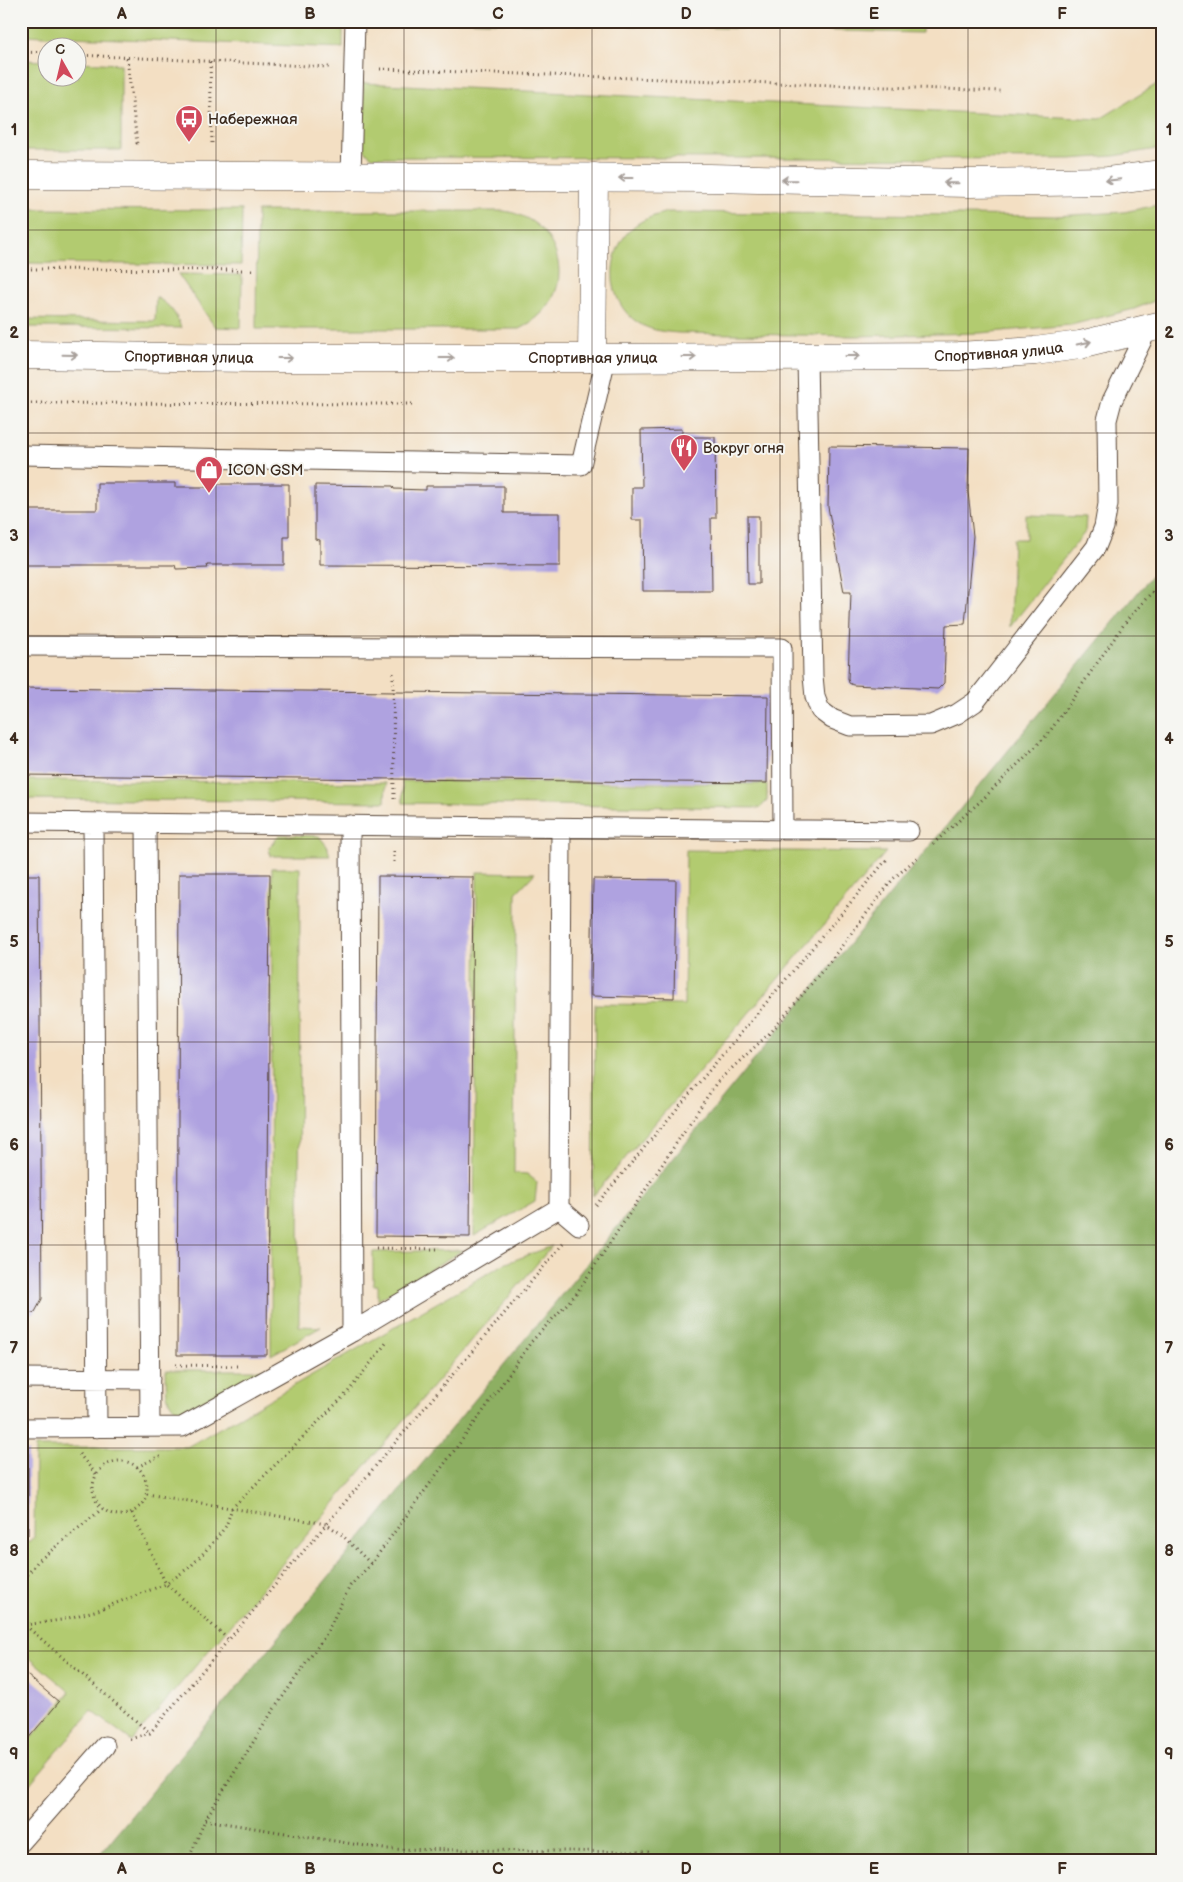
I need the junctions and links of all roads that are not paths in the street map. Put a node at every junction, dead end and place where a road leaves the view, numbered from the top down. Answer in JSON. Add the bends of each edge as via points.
{"nodes":[{"id":1,"x":355,"y":21,"type":"edge"},
{"id":2,"x":21,"y":174,"type":"edge"},
{"id":3,"x":1162,"y":174,"type":"edge"},
{"id":4,"x":351,"y":176,"type":"junction"},
{"id":5,"x":594,"y":177,"type":"junction"},
{"id":6,"x":1155,"y":327,"type":"edge"},
{"id":7,"x":21,"y":354,"type":"edge"},
{"id":8,"x":807,"y":357,"type":"junction"},
{"id":9,"x":599,"y":358,"type":"junction"},
{"id":10,"x":21,"y":454,"type":"edge"},
{"id":11,"x":21,"y":646,"type":"edge"},
{"id":12,"x":21,"y":822,"type":"edge"},
{"id":13,"x":93,"y":823,"type":"junction"},
{"id":14,"x":146,"y":823,"type":"junction"},
{"id":15,"x":350,"y":826,"type":"junction"},
{"id":16,"x":561,"y":828,"type":"junction"},
{"id":17,"x":783,"y":830,"type":"junction"},
{"id":18,"x":909,"y":831,"type":"road end"},
{"id":19,"x":559,"y":1208,"type":"junction"},
{"id":20,"x":579,"y":1225,"type":"road end"},
{"id":21,"x":352,"y":1332,"type":"junction"},
{"id":22,"x":21,"y":1378,"type":"edge"},
{"id":23,"x":96,"y":1378,"type":"junction"},
{"id":24,"x":150,"y":1379,"type":"junction"},
{"id":25,"x":150,"y":1427,"type":"junction"},
{"id":26,"x":21,"y":1428,"type":"edge"},
{"id":27,"x":97,"y":1428,"type":"junction"},
{"id":28,"x":105,"y":1746,"type":"road end"},
{"id":29,"x":21,"y":1842,"type":"edge"}],
"edges":[{"from":1,"to":4,"type":"lane"},
{"from":2,"to":4,"type":"main road"},
{"from":3,"to":5,"type":"main road","one_way":true,"via":[[1108,181],[969,183]]},
{"from":4,"to":5,"type":"main road"},
{"from":5,"to":9,"type":"main road"},
{"from":8,"to":6,"type":"main road","name":"Спортивная улица","one_way":true,"via":[[959,356],[1035,351]]},
{"from":6,"to":8,"type":"lane","via":[[1112,402],[1107,420],[1108,504],[1096,547],[975,702],[931,725],[850,726],[820,710],[815,697]]},
{"from":7,"to":9,"type":"main road","name":"Спортивная улица","one_way":true},
{"from":9,"to":8,"type":"main road","name":"Спортивная улица","one_way":true},
{"from":9,"to":10,"type":"lane","via":[[581,465]]},
{"from":11,"to":17,"type":"lane","via":[[782,648]]},
{"from":12,"to":13,"type":"lane"},
{"from":13,"to":14,"type":"lane"},
{"from":13,"to":23,"type":"lane"},
{"from":14,"to":15,"type":"lane"},
{"from":14,"to":24,"type":"lane"},
{"from":15,"to":16,"type":"lane"},
{"from":15,"to":21,"type":"lane"},
{"from":16,"to":17,"type":"lane"},
{"from":16,"to":19,"type":"lane"},
{"from":17,"to":18,"type":"lane"},
{"from":19,"to":20,"type":"lane"},
{"from":19,"to":21,"type":"lane"},
{"from":21,"to":25,"type":"lane","via":[[182,1427]]},
{"from":22,"to":23,"type":"lane"},
{"from":23,"to":24,"type":"lane"},
{"from":23,"to":27,"type":"lane"},
{"from":24,"to":25,"type":"lane"},
{"from":25,"to":27,"type":"lane"},
{"from":26,"to":27,"type":"lane"},
{"from":28,"to":29,"type":"lane"}]}
